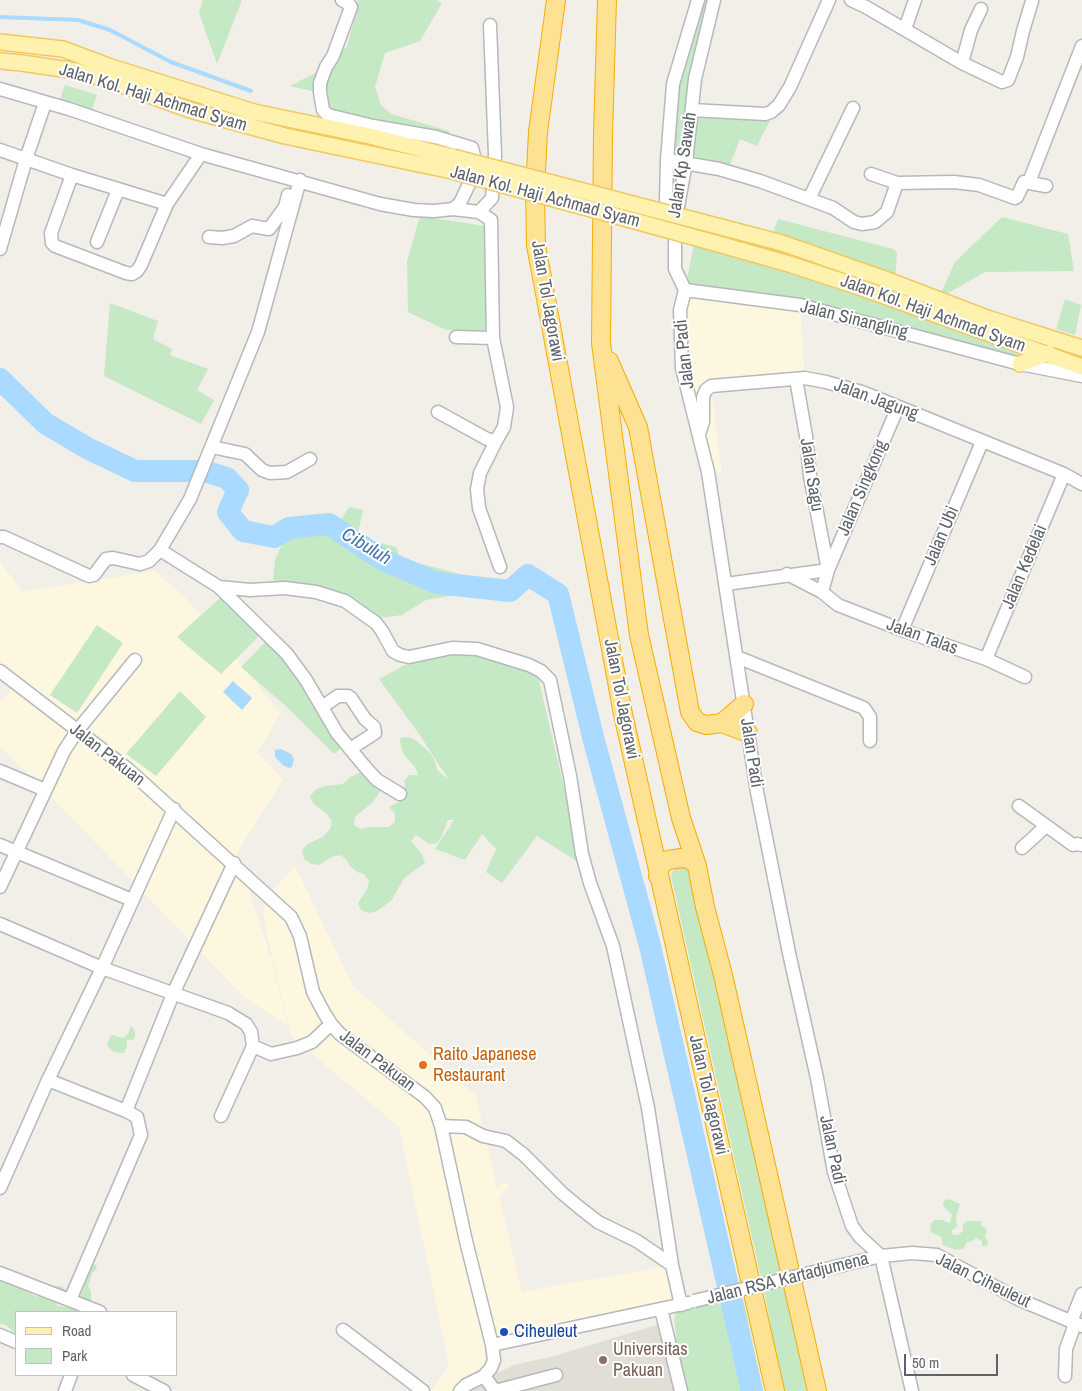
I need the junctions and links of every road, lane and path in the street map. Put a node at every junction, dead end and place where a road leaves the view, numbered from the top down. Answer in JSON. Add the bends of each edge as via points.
{"nodes":[{"id":1,"x":342,"y":0,"type":"edge"},
{"id":2,"x":556,"y":0,"type":"edge"},
{"id":3,"x":607,"y":0,"type":"edge"},
{"id":4,"x":698,"y":0,"type":"edge"},
{"id":5,"x":714,"y":0,"type":"edge"},
{"id":6,"x":829,"y":0,"type":"edge"},
{"id":7,"x":850,"y":0,"type":"edge"},
{"id":8,"x":915,"y":0,"type":"edge"},
{"id":9,"x":1032,"y":1,"type":"dead end"},
{"id":10,"x":980,"y":9,"type":"dead end"},
{"id":11,"x":490,"y":25,"type":"dead end"},
{"id":12,"x":905,"y":29,"type":"junction"},
{"id":13,"x":0,"y":42,"type":"edge"},
{"id":14,"x":1082,"y":46,"type":"edge"},
{"id":15,"x":0,"y":61,"type":"edge"},
{"id":16,"x":962,"y":63,"type":"junction"},
{"id":17,"x":0,"y":88,"type":"edge"},
{"id":18,"x":45,"y":103,"type":"junction"},
{"id":19,"x":853,"y":108,"type":"dead end"},
{"id":20,"x":692,"y":110,"type":"junction"},
{"id":21,"x":0,"y":150,"type":"edge"},
{"id":22,"x":201,"y":154,"type":"junction"},
{"id":23,"x":26,"y":159,"type":"junction"},
{"id":24,"x":667,"y":160,"type":"junction"},
{"id":25,"x":686,"y":162,"type":"junction"},
{"id":26,"x":452,"y":164,"type":"junction"},
{"id":27,"x":871,"y":174,"type":"dead end"},
{"id":28,"x":72,"y":175,"type":"junction"},
{"id":29,"x":297,"y":180,"type":"junction"},
{"id":30,"x":1029,"y":182,"type":"junction"},
{"id":31,"x":897,"y":183,"type":"junction"},
{"id":32,"x":1046,"y":186,"type":"dead end"},
{"id":33,"x":118,"y":190,"type":"junction"},
{"id":34,"x":810,"y":199,"type":"junction"},
{"id":35,"x":167,"y":204,"type":"junction"},
{"id":36,"x":453,"y":208,"type":"junction"},
{"id":37,"x":479,"y":212,"type":"junction"},
{"id":38,"x":675,"y":231,"type":"junction"},
{"id":39,"x":209,"y":237,"type":"dead end"},
{"id":40,"x":97,"y":242,"type":"dead end"},
{"id":41,"x":0,"y":249,"type":"edge"},
{"id":42,"x":685,"y":290,"type":"junction"},
{"id":43,"x":456,"y":337,"type":"dead end"},
{"id":44,"x":493,"y":338,"type":"junction"},
{"id":45,"x":600,"y":342,"type":"junction"},
{"id":46,"x":1076,"y":346,"type":"edge"},
{"id":47,"x":1025,"y":347,"type":"junction"},
{"id":48,"x":1046,"y":355,"type":"junction"},
{"id":49,"x":1020,"y":364,"type":"junction"},
{"id":50,"x":1082,"y":367,"type":"edge"},
{"id":51,"x":1082,"y":376,"type":"edge"},
{"id":52,"x":796,"y":379,"type":"junction"},
{"id":53,"x":898,"y":406,"type":"junction"},
{"id":54,"x":438,"y":412,"type":"dead end"},
{"id":55,"x":698,"y":434,"type":"junction"},
{"id":56,"x":496,"y":441,"type":"junction"},
{"id":57,"x":982,"y":442,"type":"junction"},
{"id":58,"x":211,"y":448,"type":"junction"},
{"id":59,"x":310,"y":459,"type":"dead end"},
{"id":60,"x":1064,"y":474,"type":"junction"},
{"id":61,"x":1082,"y":484,"type":"edge"},
{"id":62,"x":0,"y":537,"type":"edge"},
{"id":63,"x":160,"y":550,"type":"junction"},
{"id":64,"x":500,"y":567,"type":"dead end"},
{"id":65,"x":828,"y":570,"type":"junction"},
{"id":66,"x":787,"y":574,"type":"junction"},
{"id":67,"x":726,"y":584,"type":"junction"},
{"id":68,"x":219,"y":587,"type":"junction"},
{"id":69,"x":822,"y":592,"type":"junction"},
{"id":70,"x":902,"y":630,"type":"junction"},
{"id":71,"x":737,"y":657,"type":"junction"},
{"id":72,"x":986,"y":659,"type":"junction"},
{"id":73,"x":135,"y":660,"type":"dead end"},
{"id":74,"x":0,"y":671,"type":"edge"},
{"id":75,"x":1026,"y":677,"type":"dead end"},
{"id":76,"x":744,"y":704,"type":"junction"},
{"id":77,"x":322,"y":707,"type":"junction"},
{"id":78,"x":722,"y":723,"type":"junction"},
{"id":79,"x":76,"y":731,"type":"junction"},
{"id":80,"x":748,"y":733,"type":"junction"},
{"id":81,"x":870,"y":741,"type":"dead end"},
{"id":82,"x":350,"y":749,"type":"junction"},
{"id":83,"x":0,"y":771,"type":"edge"},
{"id":84,"x":45,"y":790,"type":"junction"},
{"id":85,"x":400,"y":794,"type":"dead end"},
{"id":86,"x":1020,"y":806,"type":"dead end"},
{"id":87,"x":174,"y":809,"type":"junction"},
{"id":88,"x":1046,"y":826,"type":"junction"},
{"id":89,"x":0,"y":845,"type":"edge"},
{"id":90,"x":1082,"y":845,"type":"edge"},
{"id":91,"x":1022,"y":848,"type":"dead end"},
{"id":92,"x":16,"y":852,"type":"junction"},
{"id":93,"x":234,"y":864,"type":"junction"},
{"id":94,"x":697,"y":866,"type":"junction"},
{"id":95,"x":658,"y":876,"type":"junction"},
{"id":96,"x":0,"y":887,"type":"edge"},
{"id":97,"x":132,"y":900,"type":"junction"},
{"id":98,"x":0,"y":924,"type":"edge"},
{"id":99,"x":102,"y":968,"type":"junction"},
{"id":100,"x":174,"y":994,"type":"junction"},
{"id":101,"x":331,"y":1024,"type":"junction"},
{"id":102,"x":253,"y":1046,"type":"junction"},
{"id":103,"x":48,"y":1080,"type":"junction"},
{"id":104,"x":126,"y":1111,"type":"junction"},
{"id":105,"x":221,"y":1116,"type":"dead end"},
{"id":106,"x":441,"y":1126,"type":"junction"},
{"id":107,"x":0,"y":1188,"type":"edge"},
{"id":108,"x":881,"y":1256,"type":"junction"},
{"id":109,"x":672,"y":1265,"type":"junction"},
{"id":110,"x":0,"y":1273,"type":"edge"},
{"id":111,"x":1082,"y":1294,"type":"edge"},
{"id":112,"x":70,"y":1300,"type":"junction"},
{"id":113,"x":681,"y":1305,"type":"junction"},
{"id":114,"x":661,"y":1309,"type":"junction"},
{"id":115,"x":97,"y":1311,"type":"edge"},
{"id":116,"x":1076,"y":1324,"type":"edge"},
{"id":117,"x":343,"y":1330,"type":"dead end"},
{"id":118,"x":0,"y":1335,"type":"edge"},
{"id":119,"x":15,"y":1342,"type":"edge"},
{"id":120,"x":492,"y":1345,"type":"junction"},
{"id":121,"x":556,"y":1375,"type":"dead end"},
{"id":122,"x":71,"y":1376,"type":"edge"},
{"id":123,"x":134,"y":1376,"type":"edge"},
{"id":124,"x":484,"y":1376,"type":"junction"},
{"id":125,"x":1065,"y":1376,"type":"dead end"},
{"id":126,"x":65,"y":1391,"type":"edge"},
{"id":127,"x":164,"y":1391,"type":"edge"},
{"id":128,"x":422,"y":1391,"type":"edge"},
{"id":129,"x":460,"y":1391,"type":"edge"},
{"id":130,"x":495,"y":1391,"type":"edge"},
{"id":131,"x":681,"y":1391,"type":"edge"},
{"id":132,"x":775,"y":1391,"type":"edge"},
{"id":133,"x":817,"y":1391,"type":"edge"},
{"id":134,"x":912,"y":1391,"type":"edge"}],
"edges":[{"from":1,"to":36,"type":"street","via":[[351,7],[320,83],[323,110],[328,115],[436,137],[472,148],[470,182],[460,204]]},
{"from":2,"to":95,"type":"highway","name":"Jalan Tol Jagorawi","via":[[538,132],[536,245],[623,714]]},
{"from":3,"to":45,"type":"highway","name":"Jalan Tol Jagorawi"},
{"from":4,"to":24,"type":"street","name":"Jalan Kp Sawah","via":[[673,84]]},
{"from":5,"to":20,"type":"street","name":"Jalan Kp Sawah","via":[[699,60]]},
{"from":6,"to":20,"type":"street","via":[[790,87],[771,112]]},
{"from":7,"to":12,"type":"street"},
{"from":8,"to":12,"type":"street"},
{"from":9,"to":16,"type":"street","via":[[1008,80],[997,81]]},
{"from":10,"to":16,"type":"street"},
{"from":11,"to":37,"type":"street","via":[[495,155],[492,198]]},
{"from":12,"to":16,"type":"street"},
{"from":13,"to":26,"type":"main road","name":"Jalan Kol. Haji Achmad Syam","via":[[63,49],[254,112],[370,136]]},
{"from":14,"to":30,"type":"street"},
{"from":15,"to":26,"type":"main road","name":"Jalan Kol. Haji Achmad Syam","via":[[76,72],[190,110],[285,136]]},
{"from":17,"to":18,"type":"street"},
{"from":18,"to":22,"type":"street"},
{"from":18,"to":23,"type":"street"},
{"from":19,"to":34,"type":"street"},
{"from":20,"to":25,"type":"street","name":"Jalan Kp Sawah"},
{"from":21,"to":23,"type":"street"},
{"from":22,"to":29,"type":"street"},
{"from":22,"to":35,"type":"street"},
{"from":23,"to":28,"type":"street"},
{"from":23,"to":41,"type":"street"},
{"from":24,"to":25,"type":"street"},
{"from":24,"to":38,"type":"street","name":"Jalan Kp Sawah","via":[[666,200]]},
{"from":25,"to":34,"type":"street","via":[[760,181]]},
{"from":25,"to":38,"type":"street","name":"Jalan Kp Sawah"},
{"from":26,"to":46,"type":"main road","name":"Jalan Kol. Haji Achmad Syam","bridge":true,"via":[[722,226],[782,243],[987,318]]},
{"from":26,"to":47,"type":"main road","name":"Jalan Kol. Haji Achmad Syam","bridge":true,"via":[[789,264]]},
{"from":27,"to":31,"type":"street"},
{"from":28,"to":33,"type":"street"},
{"from":28,"to":35,"type":"street","via":[[51,233],[52,243],[126,273],[132,274],[142,265]]},
{"from":29,"to":36,"type":"street","via":[[380,204],[414,210]]},
{"from":29,"to":39,"type":"street","via":[[285,207],[269,229],[252,226],[234,236]]},
{"from":29,"to":58,"type":"street","via":[[258,332]]},
{"from":30,"to":31,"type":"street","via":[[1023,183],[1015,198],[979,185]]},
{"from":30,"to":32,"type":"street"},
{"from":31,"to":34,"type":"street","via":[[887,212],[870,224],[854,222],[833,208]]},
{"from":33,"to":35,"type":"street"},
{"from":33,"to":40,"type":"street"},
{"from":36,"to":37,"type":"street"},
{"from":37,"to":44,"type":"street","via":[[491,220]]},
{"from":38,"to":42,"type":"street","via":[[676,269]]},
{"from":42,"to":49,"type":"street","name":"Jalan Sinangling","via":[[800,305]]},
{"from":42,"to":55,"type":"street","name":"Jalan Padi","via":[[680,310],[682,368]]},
{"from":43,"to":44,"type":"street"},
{"from":44,"to":56,"type":"street","via":[[506,407],[504,427]]},
{"from":45,"to":78,"type":"highway","via":[[638,427],[690,712],[697,722],[706,725]]},
{"from":45,"to":94,"type":"highway","name":"Jalan Tol Jagorawi","via":[[639,635],[681,818]]},
{"from":46,"to":48,"type":"main road"},
{"from":47,"to":48,"type":"main road","name":"Jalan Kol. Haji Achmad Syam"},
{"from":47,"to":49,"type":"street","via":[[1027,355]]},
{"from":48,"to":49,"type":"main road"},
{"from":48,"to":50,"type":"main road","name":"Jalan Kol. Haji Achmad Syam"},
{"from":49,"to":51,"type":"street","name":"Jalan Sinangling"},
{"from":52,"to":53,"type":"street","name":"Jalan Jagung","via":[[826,382]]},
{"from":52,"to":55,"type":"street","name":"Jalan Jagung","via":[[711,386],[703,397],[703,422]]},
{"from":52,"to":65,"type":"street","name":"Jalan Sagu"},
{"from":53,"to":57,"type":"street","name":"Jalan Jagung"},
{"from":53,"to":65,"type":"street","name":"Jalan Singkong"},
{"from":54,"to":56,"type":"street"},
{"from":55,"to":67,"type":"street","name":"Jalan Padi","via":[[708,472]]},
{"from":56,"to":64,"type":"street","via":[[480,472],[477,489],[478,508]]},
{"from":57,"to":60,"type":"street","name":"Jalan Jagung"},
{"from":57,"to":70,"type":"street","name":"Jalan Ubi"},
{"from":58,"to":59,"type":"street","via":[[245,454],[270,473],[287,472]]},
{"from":58,"to":63,"type":"street","via":[[184,512]]},
{"from":60,"to":61,"type":"street","name":"Jalan Jagung"},
{"from":60,"to":72,"type":"street","name":"Jalan Kedelai"},
{"from":62,"to":63,"type":"street","via":[[89,576],[94,575],[106,558],[142,564]]},
{"from":63,"to":68,"type":"street"},
{"from":65,"to":66,"type":"street"},
{"from":65,"to":69,"type":"street"},
{"from":66,"to":67,"type":"street"},
{"from":66,"to":69,"type":"street","name":"Jalan Talas"},
{"from":67,"to":71,"type":"street","name":"Jalan Padi"},
{"from":68,"to":77,"type":"street","via":[[287,654]]},
{"from":68,"to":109,"type":"street","via":[[316,592],[345,601],[376,623],[393,651],[400,655],[409,657],[452,648],[478,649],[546,674],[560,729],[582,854],[613,946],[648,1108]]},
{"from":69,"to":70,"type":"street","name":"Jalan Talas","via":[[838,605]]},
{"from":70,"to":72,"type":"street","name":"Jalan Talas"},
{"from":71,"to":76,"type":"street","name":"Jalan Padi"},
{"from":71,"to":81,"type":"street","via":[[864,708],[870,717]]},
{"from":72,"to":75,"type":"street","name":"Jalan Talas"},
{"from":73,"to":79,"type":"street"},
{"from":74,"to":79,"type":"street","name":"Jalan Pakuan"},
{"from":76,"to":78,"type":"highway"},
{"from":76,"to":80,"type":"street","name":"Jalan Padi"},
{"from":77,"to":82,"type":"street"},
{"from":77,"to":82,"type":"street","via":[[338,696],[348,696],[374,727],[375,733]]},
{"from":78,"to":80,"type":"highway"},
{"from":79,"to":84,"type":"street"},
{"from":79,"to":87,"type":"street","name":"Jalan Pakuan"},
{"from":80,"to":108,"type":"street","name":"Jalan Padi","via":[[757,792],[834,1172],[852,1226]]},
{"from":82,"to":85,"type":"street","via":[[377,780]]},
{"from":83,"to":84,"type":"street"},
{"from":84,"to":92,"type":"street"},
{"from":86,"to":88,"type":"street"},
{"from":87,"to":93,"type":"street","name":"Jalan Pakuan"},
{"from":87,"to":97,"type":"street"},
{"from":88,"to":90,"type":"street","via":[[1073,845]]},
{"from":88,"to":91,"type":"street"},
{"from":89,"to":92,"type":"street"},
{"from":92,"to":96,"type":"street"},
{"from":92,"to":97,"type":"street"},
{"from":93,"to":100,"type":"street"},
{"from":93,"to":101,"type":"street","name":"Jalan Pakuan","via":[[291,918],[300,936],[313,992]]},
{"from":94,"to":95,"type":"highway","via":[[690,859],[668,860],[660,866]]},
{"from":94,"to":133,"type":"highway","name":"Jalan Tol Jagorawi"},
{"from":95,"to":132,"type":"highway","name":"Jalan Tol Jagorawi"},
{"from":97,"to":99,"type":"street"},
{"from":98,"to":99,"type":"street"},
{"from":99,"to":100,"type":"street"},
{"from":99,"to":103,"type":"street"},
{"from":100,"to":102,"type":"street","via":[[240,1019],[249,1028]]},
{"from":100,"to":104,"type":"street"},
{"from":101,"to":102,"type":"street","via":[[312,1042],[291,1049],[271,1054]]},
{"from":101,"to":106,"type":"street","name":"Jalan Pakuan","via":[[425,1097],[435,1108]]},
{"from":102,"to":105,"type":"street"},
{"from":103,"to":104,"type":"street"},
{"from":103,"to":107,"type":"street"},
{"from":104,"to":112,"type":"street","via":[[137,1117],[141,1134]]},
{"from":106,"to":109,"type":"street","via":[[466,1127],[483,1136],[506,1141],[598,1222],[637,1241]]},
{"from":106,"to":120,"type":"street","name":"Jalan Pakuan"},
{"from":108,"to":113,"type":"street","name":"Jalan RSA Kartadjumena","bridge":true},
{"from":108,"to":116,"type":"street","name":"Jalan Ciheuleut","via":[[938,1255],[1018,1299]]},
{"from":108,"to":134,"type":"street"},
{"from":109,"to":113,"type":"street"},
{"from":110,"to":112,"type":"street"},
{"from":111,"to":116,"type":"street"},
{"from":112,"to":115,"type":"street"},
{"from":113,"to":114,"type":"street"},
{"from":114,"to":120,"type":"street"},
{"from":114,"to":131,"type":"street"},
{"from":116,"to":125,"type":"street","via":[[1066,1348]]},
{"from":117,"to":128,"type":"street"},
{"from":118,"to":119,"type":"street"},
{"from":120,"to":124,"type":"street","name":"Jalan Pakuan","via":[[494,1360]]},
{"from":121,"to":130,"type":"street"},
{"from":122,"to":126,"type":"street"},
{"from":123,"to":127,"type":"street"},
{"from":124,"to":129,"type":"street"},
{"from":124,"to":130,"type":"street"}]}
